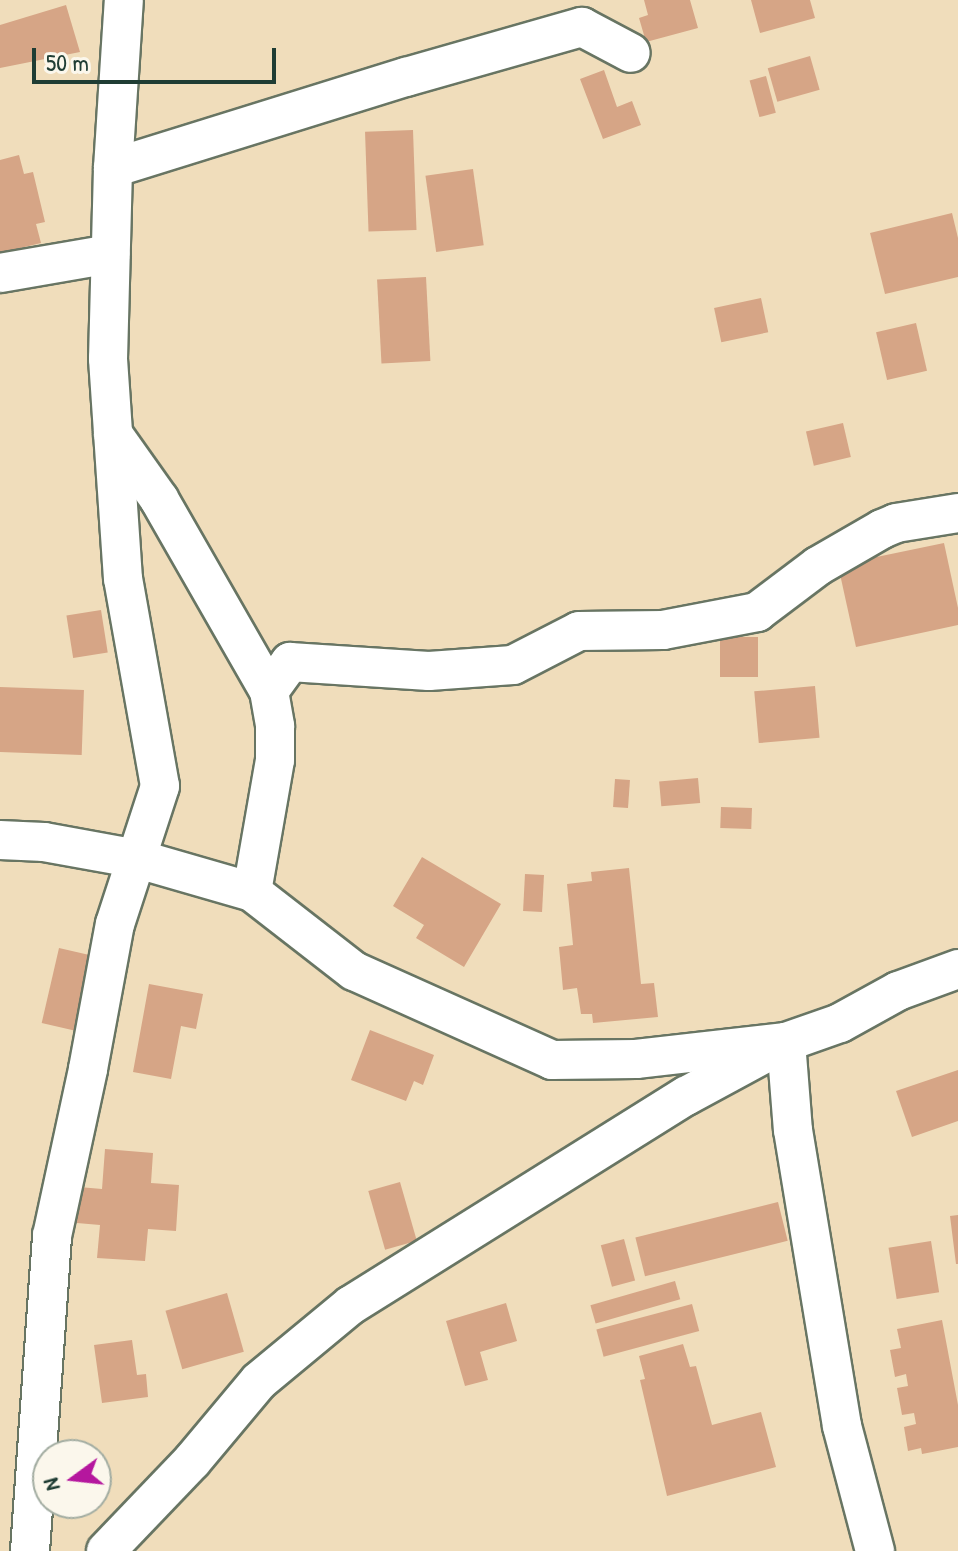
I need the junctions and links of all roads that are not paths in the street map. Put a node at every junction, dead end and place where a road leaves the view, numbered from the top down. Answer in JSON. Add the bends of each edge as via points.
{"nodes":[{"id":1,"x":124,"y":0,"type":"edge"},
{"id":2,"x":631,"y":53,"type":"dead end"},
{"id":3,"x":113,"y":168,"type":"junction"},
{"id":4,"x":110,"y":254,"type":"junction"},
{"id":5,"x":0,"y":273,"type":"edge"},
{"id":6,"x":113,"y":434,"type":"junction"},
{"id":7,"x":958,"y":513,"type":"edge"},
{"id":8,"x":269,"y":691,"type":"junction"},
{"id":9,"x":0,"y":840,"type":"edge"},
{"id":10,"x":138,"y":859,"type":"junction"},
{"id":11,"x":252,"y":892,"type":"junction"},
{"id":12,"x":958,"y":969,"type":"edge"},
{"id":13,"x":786,"y":1042,"type":"junction"},
{"id":14,"x":30,"y":1551,"type":"edge"},
{"id":15,"x":106,"y":1551,"type":"edge"},
{"id":16,"x":875,"y":1551,"type":"edge"}],
"edges":[{"from":1,"to":3,"type":"street"},
{"from":2,"to":3,"type":"street","via":[[582,27]]},
{"from":3,"to":4,"type":"street"},
{"from":4,"to":5,"type":"street"},
{"from":4,"to":6,"type":"street"},
{"from":6,"to":8,"type":"street","via":[[159,499]]},
{"from":6,"to":10,"type":"street","via":[[123,579],[160,786]]},
{"from":7,"to":8,"type":"street","via":[[882,529],[818,566],[757,612],[663,630],[579,631],[513,665],[429,671],[290,662]]},
{"from":8,"to":11,"type":"street","via":[[275,760]]},
{"from":9,"to":10,"type":"street","via":[[44,842]]},
{"from":10,"to":11,"type":"street"},
{"from":10,"to":14,"type":"street","via":[[115,924],[52,1236]]},
{"from":11,"to":13,"type":"street","via":[[354,971],[552,1060],[636,1059]]},
{"from":12,"to":13,"type":"street"},
{"from":13,"to":15,"type":"street","via":[[686,1096],[351,1305],[259,1381]]},
{"from":13,"to":16,"type":"street","via":[[793,1130],[842,1426]]}]}
